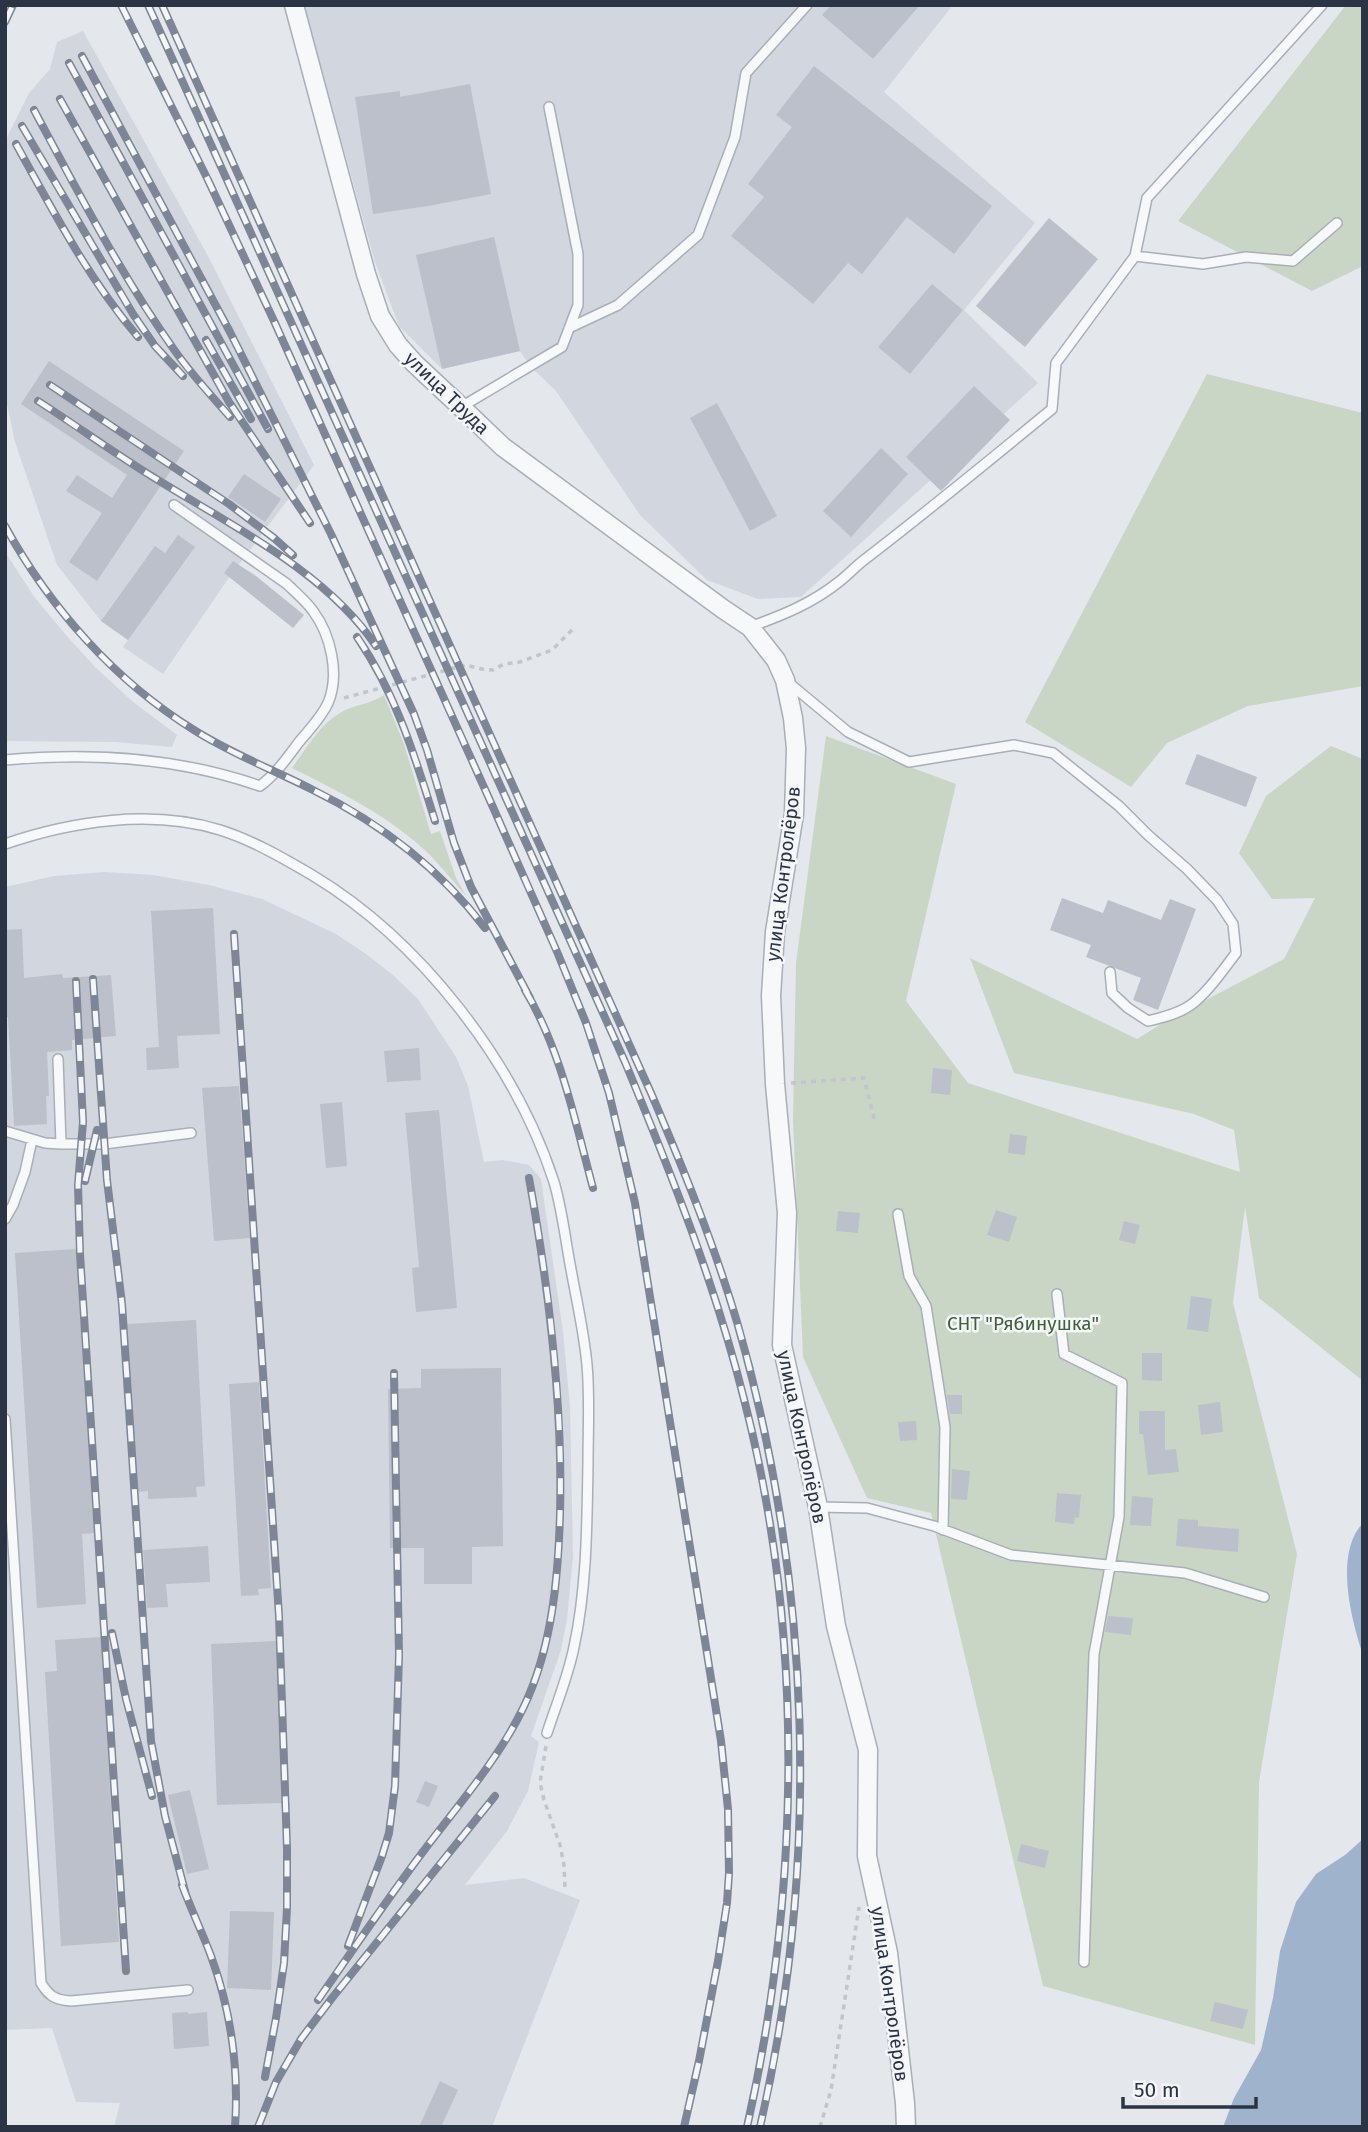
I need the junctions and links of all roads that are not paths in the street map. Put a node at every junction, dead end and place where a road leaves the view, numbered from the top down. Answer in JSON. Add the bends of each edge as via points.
{"nodes":[{"id":1,"x":294,"y":5,"type":"edge"},
{"id":2,"x":807,"y":5,"type":"edge"},
{"id":3,"x":1322,"y":5,"type":"edge"},
{"id":4,"x":549,"y":107,"type":"dead end"},
{"id":5,"x":1337,"y":223,"type":"dead end"},
{"id":6,"x":1135,"y":256,"type":"junction"},
{"id":7,"x":569,"y":328,"type":"junction"},
{"id":8,"x":461,"y":407,"type":"junction"},
{"id":9,"x":174,"y":505,"type":"dead end"},
{"id":10,"x":750,"y":627,"type":"junction"},
{"id":11,"x":785,"y":680,"type":"junction"},
{"id":12,"x":5,"y":760,"type":"edge"},
{"id":13,"x":5,"y":844,"type":"edge"},
{"id":14,"x":1110,"y":972,"type":"dead end"},
{"id":15,"x":58,"y":1059,"type":"dead end"},
{"id":16,"x":5,"y":1131,"type":"edge"},
{"id":17,"x":191,"y":1133,"type":"dead end"},
{"id":18,"x":32,"y":1140,"type":"junction"},
{"id":19,"x":61,"y":1144,"type":"junction"},
{"id":20,"x":898,"y":1214,"type":"dead end"},
{"id":21,"x":5,"y":1219,"type":"edge"},
{"id":22,"x":1057,"y":1294,"type":"dead end"},
{"id":23,"x":5,"y":1419,"type":"edge"},
{"id":24,"x":818,"y":1507,"type":"junction"},
{"id":25,"x":943,"y":1530,"type":"junction"},
{"id":26,"x":1110,"y":1565,"type":"junction"},
{"id":27,"x":1264,"y":1597,"type":"dead end"},
{"id":28,"x":547,"y":1733,"type":"road end"},
{"id":29,"x":1084,"y":1962,"type":"dead end"},
{"id":30,"x":188,"y":1990,"type":"dead end"},
{"id":31,"x":906,"y":2127,"type":"edge"}],
"edges":[{"from":1,"to":8,"type":"street","name":"улица Труда","via":[[380,316],[414,363]]},
{"from":2,"to":7,"type":"lane","via":[[746,73],[735,137],[698,235],[618,305]]},
{"from":3,"to":6,"type":"lane","via":[[1147,198]]},
{"from":4,"to":7,"type":"lane","via":[[578,254],[578,305]]},
{"from":5,"to":6,"type":"lane","via":[[1293,261],[1246,257],[1203,264]]},
{"from":6,"to":10,"type":"lane","via":[[1056,363],[1052,409],[841,581],[789,613]]},
{"from":7,"to":8,"type":"lane","via":[[562,347]]},
{"from":8,"to":10,"type":"street","name":"улица Труда","via":[[503,447]]},
{"from":9,"to":12,"type":"lane","via":[[287,584],[315,613],[332,660],[332,688],[321,715],[260,786],[229,775],[133,758]]},
{"from":10,"to":11,"type":"street","name":"улица Контролёров","via":[[776,660]]},
{"from":11,"to":14,"type":"lane","via":[[848,732],[909,762],[1014,745],[1053,753],[1187,869],[1233,924],[1236,953],[1188,1007],[1167,1017],[1148,1021],[1128,1008],[1112,993]]},
{"from":11,"to":24,"type":"street","name":"улица Контролёров","via":[[796,748],[794,814],[772,962],[771,1036],[786,1213],[782,1345]]},
{"from":13,"to":28,"type":"lane","via":[[94,824],[164,819],[223,831],[259,846],[337,891],[399,942],[439,982],[506,1077],[554,1183],[587,1364],[584,1578],[574,1648]]},
{"from":15,"to":19,"type":"lane"},
{"from":16,"to":18,"type":"lane"},
{"from":17,"to":19,"type":"lane","via":[[104,1144]]},
{"from":18,"to":19,"type":"lane"},
{"from":18,"to":21,"type":"lane","via":[[25,1172]]},
{"from":20,"to":25,"type":"lane","via":[[909,1276],[926,1306],[945,1427]]},
{"from":22,"to":26,"type":"lane","via":[[1063,1354],[1122,1383],[1119,1517]]},
{"from":23,"to":30,"type":"lane","via":[[41,1983],[49,1995],[71,2001]]},
{"from":24,"to":25,"type":"lane","via":[[867,1508]]},
{"from":24,"to":31,"type":"street","name":"улица Контролёров","via":[[836,1626],[868,1750],[867,1856],[888,1953]]},
{"from":25,"to":26,"type":"lane","via":[[1012,1555]]},
{"from":26,"to":27,"type":"lane","via":[[1185,1573]]},
{"from":26,"to":29,"type":"lane","via":[[1094,1654]]}]}
